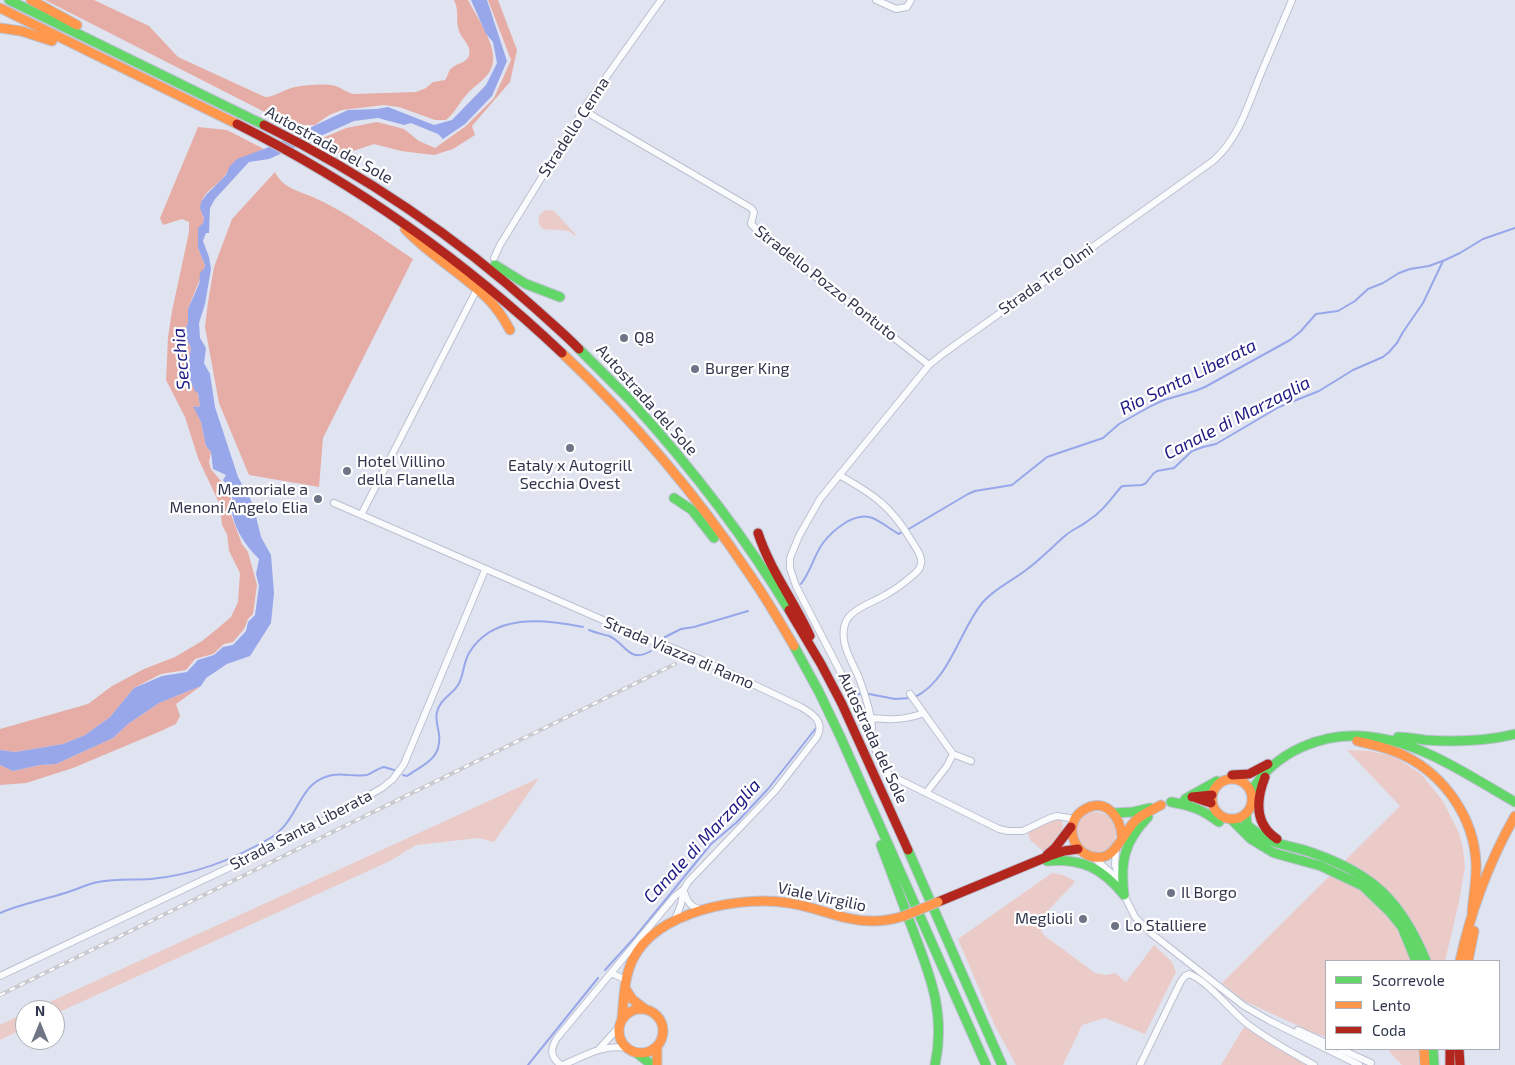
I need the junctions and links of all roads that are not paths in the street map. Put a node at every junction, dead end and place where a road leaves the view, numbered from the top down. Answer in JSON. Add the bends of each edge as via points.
{"nodes":[{"id":1,"x":9,"y":0,"type":"edge"},
{"id":2,"x":31,"y":0,"type":"edge"},
{"id":3,"x":661,"y":0,"type":"edge"},
{"id":4,"x":876,"y":0,"type":"edge"},
{"id":5,"x":911,"y":0,"type":"edge"},
{"id":6,"x":1292,"y":0,"type":"edge"},
{"id":7,"x":0,"y":8,"type":"edge"},
{"id":8,"x":0,"y":28,"type":"edge"},
{"id":9,"x":122,"y":68,"type":"junction"},
{"id":10,"x":152,"y":69,"type":"junction"},
{"id":11,"x":587,"y":104,"type":"junction"},
{"id":12,"x":414,"y":212,"type":"junction"},
{"id":13,"x":394,"y":216,"type":"junction"},
{"id":14,"x":494,"y":258,"type":"dead end"},
{"id":15,"x":474,"y":293,"type":"dead end"},
{"id":16,"x":560,"y":297,"type":"dead end"},
{"id":17,"x":510,"y":330,"type":"dead end"},
{"id":18,"x":929,"y":365,"type":"junction"},
{"id":19,"x":839,"y":474,"type":"junction"},
{"id":20,"x":674,"y":498,"type":"dead end"},
{"id":21,"x":334,"y":503,"type":"dead end"},
{"id":22,"x":361,"y":515,"type":"junction"},
{"id":23,"x":758,"y":533,"type":"dead end"},
{"id":24,"x":743,"y":564,"type":"junction"},
{"id":25,"x":485,"y":570,"type":"junction"},
{"id":26,"x":821,"y":663,"type":"junction"},
{"id":27,"x":910,"y":694,"type":"dead end"},
{"id":28,"x":924,"y":713,"type":"junction"},
{"id":29,"x":871,"y":718,"type":"junction"},
{"id":30,"x":1515,"y":734,"type":"edge"},
{"id":31,"x":870,"y":737,"type":"junction"},
{"id":32,"x":1346,"y":737,"type":"junction"},
{"id":33,"x":1385,"y":738,"type":"junction"},
{"id":34,"x":953,"y":754,"type":"junction"},
{"id":35,"x":971,"y":761,"type":"dead end"},
{"id":36,"x":1274,"y":763,"type":"junction"},
{"id":37,"x":860,"y":781,"type":"junction"},
{"id":38,"x":1241,"y":781,"type":"junction"},
{"id":39,"x":1251,"y":792,"type":"junction"},
{"id":40,"x":926,"y":793,"type":"junction"},
{"id":41,"x":1188,"y":798,"type":"junction"},
{"id":42,"x":1212,"y":799,"type":"junction"},
{"id":43,"x":1515,"y":802,"type":"edge"},
{"id":44,"x":1166,"y":804,"type":"junction"},
{"id":45,"x":1114,"y":812,"type":"junction"},
{"id":46,"x":1246,"y":814,"type":"junction"},
{"id":47,"x":1515,"y":816,"type":"edge"},
{"id":48,"x":1232,"y":820,"type":"junction"},
{"id":49,"x":1073,"y":823,"type":"junction"},
{"id":50,"x":1515,"y":832,"type":"edge"},
{"id":51,"x":1247,"y":836,"type":"junction"},
{"id":52,"x":1122,"y":838,"type":"junction"},
{"id":53,"x":1286,"y":846,"type":"junction"},
{"id":54,"x":1116,"y":848,"type":"junction"},
{"id":55,"x":1078,"y":849,"type":"junction"},
{"id":56,"x":1093,"y":857,"type":"junction"},
{"id":57,"x":1039,"y":861,"type":"junction"},
{"id":58,"x":684,"y":889,"type":"junction"},
{"id":59,"x":1124,"y":896,"type":"junction"},
{"id":60,"x":706,"y":910,"type":"junction"},
{"id":61,"x":1472,"y":913,"type":"junction"},
{"id":62,"x":675,"y":920,"type":"junction"},
{"id":63,"x":1416,"y":960,"type":"edge"},
{"id":64,"x":1426,"y":960,"type":"edge"},
{"id":65,"x":1460,"y":960,"type":"edge"},
{"id":66,"x":1468,"y":960,"type":"edge"},
{"id":67,"x":611,"y":973,"type":"junction"},
{"id":68,"x":0,"y":976,"type":"edge"},
{"id":69,"x":964,"y":980,"type":"junction"},
{"id":70,"x":626,"y":984,"type":"junction"},
{"id":71,"x":1244,"y":1006,"type":"junction"},
{"id":72,"x":646,"y":1010,"type":"junction"},
{"id":73,"x":620,"y":1023,"type":"junction"},
{"id":74,"x":1325,"y":1043,"type":"edge"},
{"id":75,"x":657,"y":1046,"type":"junction"},
{"id":76,"x":1325,"y":1047,"type":"edge"},
{"id":77,"x":626,"y":1048,"type":"junction"},
{"id":78,"x":599,"y":1049,"type":"junction"},
{"id":79,"x":1332,"y":1050,"type":"edge"},
{"id":80,"x":1341,"y":1050,"type":"edge"},
{"id":81,"x":1424,"y":1050,"type":"edge"},
{"id":82,"x":1433,"y":1050,"type":"edge"},
{"id":83,"x":1450,"y":1050,"type":"edge"},
{"id":84,"x":1459,"y":1050,"type":"edge"},
{"id":85,"x":638,"y":1054,"type":"junction"},
{"id":86,"x":1360,"y":1063,"type":"edge"},
{"id":87,"x":1371,"y":1063,"type":"dead end"},
{"id":88,"x":562,"y":1065,"type":"edge"},
{"id":89,"x":652,"y":1065,"type":"edge"},
{"id":90,"x":657,"y":1065,"type":"edge"},
{"id":91,"x":935,"y":1065,"type":"edge"},
{"id":92,"x":986,"y":1065,"type":"edge"},
{"id":93,"x":1002,"y":1065,"type":"edge"},
{"id":94,"x":1011,"y":1065,"type":"edge"},
{"id":95,"x":1140,"y":1065,"type":"edge"},
{"id":96,"x":1314,"y":1065,"type":"edge"},
{"id":97,"x":1425,"y":1065,"type":"edge"},
{"id":98,"x":1434,"y":1065,"type":"edge"},
{"id":99,"x":1450,"y":1065,"type":"edge"},
{"id":100,"x":1460,"y":1065,"type":"edge"}],
"edges":[{"from":1,"to":10,"type":"main road","name":"Autostrada del Sole"},
{"from":2,"to":10,"type":"main road"},
{"from":3,"to":11,"type":"street","name":"Stradello Cenna"},
{"from":4,"to":5,"type":"street","via":[[896,9],[907,7]]},
{"from":6,"to":18,"type":"street","name":"Strada Tre Olmi","via":[[1239,126],[1219,155]]},
{"from":7,"to":9,"type":"main road","name":"Autostrada del Sole"},
{"from":8,"to":9,"type":"main road","via":[[35,35]]},
{"from":9,"to":13,"type":"main road","name":"Autostrada del Sole","via":[[226,118],[320,169]]},
{"from":10,"to":12,"type":"main road","name":"Autostrada del Sole","via":[[333,161]]},
{"from":11,"to":14,"type":"street","name":"Stradello Cenna"},
{"from":11,"to":18,"type":"street","name":"Stradello Pozzo Pontuto","via":[[587,112],[751,208],[754,212],[751,224],[768,240]]},
{"from":12,"to":16,"type":"main road","via":[[451,230],[524,284]]},
{"from":12,"to":26,"type":"main road","name":"Autostrada del Sole","via":[[519,294],[569,338],[636,407],[736,531]]},
{"from":13,"to":17,"type":"main road","via":[[415,241],[488,298]]},
{"from":13,"to":24,"type":"main road","name":"Autostrada del Sole","via":[[480,279],[576,365],[675,474]]},
{"from":15,"to":22,"type":"street"},
{"from":18,"to":19,"type":"street","name":"Strada Tre Olmi"},
{"from":19,"to":29,"type":"street","via":[[891,510],[920,556],[918,571],[888,594],[856,611],[844,624],[847,652]]},
{"from":19,"to":31,"type":"street","name":"Strada Tre Olmi","via":[[799,536],[790,558],[790,568]]},
{"from":20,"to":24,"type":"main road","via":[[692,509],[718,543]]},
{"from":21,"to":22,"type":"street","name":"Strada Viazza di Ramo"},
{"from":22,"to":25,"type":"street","name":"Strada Viazza di Ramo"},
{"from":23,"to":26,"type":"main road","via":[[768,561],[804,620]]},
{"from":24,"to":37,"type":"main road","name":"Autostrada del Sole","via":[[812,678]]},
{"from":25,"to":58,"type":"street","name":"Strada Viazza di Ramo","via":[[702,660],[802,707],[816,718],[820,727],[817,737],[775,791],[698,870]]},
{"from":25,"to":68,"type":"street","name":"Strada Santa Liberata","via":[[404,764],[387,784],[296,836]]},
{"from":26,"to":69,"type":"main road","name":"Autostrada del Sole","via":[[853,725]]},
{"from":27,"to":28,"type":"street"},
{"from":28,"to":29,"type":"street","via":[[898,720]]},
{"from":28,"to":34,"type":"street"},
{"from":29,"to":31,"type":"street"},
{"from":30,"to":33,"type":"main road","via":[[1466,741]]},
{"from":31,"to":40,"type":"street","via":[[890,776]]},
{"from":32,"to":33,"type":"main road"},
{"from":32,"to":36,"type":"main road","via":[[1305,745]]},
{"from":32,"to":61,"type":"main road","via":[[1391,750],[1422,766],[1443,785],[1460,808],[1472,835],[1476,863]]},
{"from":33,"to":43,"type":"main road","via":[[1435,757]]},
{"from":34,"to":35,"type":"street"},
{"from":34,"to":40,"type":"street"},
{"from":36,"to":38,"type":"main road","via":[[1252,778]]},
{"from":36,"to":39,"type":"main road","via":[[1255,782]]},
{"from":36,"to":41,"type":"main road","via":[[1249,774],[1224,777]]},
{"from":36,"to":53,"type":"main road","via":[[1260,787],[1260,812],[1267,832]]},
{"from":37,"to":91,"type":"main road","via":[[935,994],[940,1024]]},
{"from":37,"to":92,"type":"main road","name":"Autostrada del Sole"},
{"from":38,"to":39,"type":"main road"},
{"from":38,"to":42,"type":"main road","via":[[1222,781],[1215,786]]},
{"from":39,"to":46,"type":"main road","via":[[1252,804]]},
{"from":40,"to":49,"type":"street","via":[[1008,831],[1023,831],[1053,816]]},
{"from":41,"to":42,"type":"main road"},
{"from":41,"to":44,"type":"main road"},
{"from":42,"to":48,"type":"main road","via":[[1218,815]]},
{"from":44,"to":45,"type":"main road","via":[[1133,812]]},
{"from":44,"to":51,"type":"main road","via":[[1202,810]]},
{"from":44,"to":52,"type":"main road","via":[[1144,814]]},
{"from":44,"to":59,"type":"main road","via":[[1145,819],[1123,859]]},
{"from":45,"to":49,"type":"main road","via":[[1093,806],[1082,810]]},
{"from":45,"to":52,"type":"main road","via":[[1121,824]]},
{"from":46,"to":48,"type":"main road"},
{"from":46,"to":53,"type":"main road","via":[[1248,825],[1264,838]]},
{"from":47,"to":61,"type":"main road","via":[[1488,868]]},
{"from":48,"to":51,"type":"main road"},
{"from":49,"to":55,"type":"main road","via":[[1071,835]]},
{"from":49,"to":57,"type":"main road","name":"Viale Virgilio","via":[[1055,848]]},
{"from":50,"to":66,"type":"main road","via":[[1495,871],[1474,932]]},
{"from":51,"to":63,"type":"main road","via":[[1274,853],[1321,866],[1363,886],[1402,928]]},
{"from":52,"to":54,"type":"main road"},
{"from":53,"to":64,"type":"main road","via":[[1347,866],[1377,885],[1399,908]]},
{"from":54,"to":56,"type":"main road","via":[[1106,856]]},
{"from":54,"to":59,"type":"street","via":[[1115,866]]},
{"from":55,"to":56,"type":"main road"},
{"from":55,"to":57,"type":"main road","name":"Viale Virgilio"},
{"from":56,"to":59,"type":"street","via":[[1111,873]]},
{"from":57,"to":59,"type":"main road","via":[[1064,860],[1100,871]]},
{"from":57,"to":60,"type":"main road","name":"Viale Virgilio","bridge":true,"via":[[884,922],[865,922],[798,904],[771,901],[732,902]]},
{"from":58,"to":60,"type":"street","via":[[690,904]]},
{"from":58,"to":62,"type":"street","name":"Strada Viazza di Ramo"},
{"from":58,"to":67,"type":"street","name":"Strada Viazza di Ramo"},
{"from":59,"to":71,"type":"street","via":[[1145,928]]},
{"from":60,"to":62,"type":"main road","name":"Viale Virgilio"},
{"from":61,"to":65,"type":"main road"},
{"from":62,"to":70,"type":"main road","name":"Viale Virgilio","via":[[644,942],[633,959]]},
{"from":67,"to":70,"type":"street"},
{"from":67,"to":88,"type":"street","name":"Strada Viazza di Ramo","via":[[554,1042],[552,1054]]},
{"from":69,"to":93,"type":"main road","name":"Autostrada del Sole"},
{"from":69,"to":94,"type":"main road","via":[[984,1006]]},
{"from":70,"to":72,"type":"main road","via":[[632,999]]},
{"from":70,"to":73,"type":"main road","name":"Viale Virgilio"},
{"from":71,"to":74,"type":"street"},
{"from":71,"to":76,"type":"street"},
{"from":72,"to":73,"type":"main road","via":[[626,1014]]},
{"from":72,"to":75,"type":"main road","via":[[656,1015],[662,1026],[662,1039]]},
{"from":73,"to":77,"type":"main road","via":[[619,1036]]},
{"from":73,"to":78,"type":"street"},
{"from":75,"to":85,"type":"main road"},
{"from":75,"to":90,"type":"main road"},
{"from":77,"to":78,"type":"street"},
{"from":77,"to":85,"type":"main road"},
{"from":78,"to":88,"type":"street"},
{"from":79,"to":86,"type":"street"},
{"from":80,"to":86,"type":"street"},
{"from":81,"to":97,"type":"main road"},
{"from":82,"to":98,"type":"main road"},
{"from":83,"to":99,"type":"main road"},
{"from":84,"to":100,"type":"main road"},
{"from":85,"to":89,"type":"main road"},
{"from":86,"to":87,"type":"street"},
{"from":95,"to":96,"type":"street","via":[[1181,981],[1189,974],[1244,1021]]}]}
